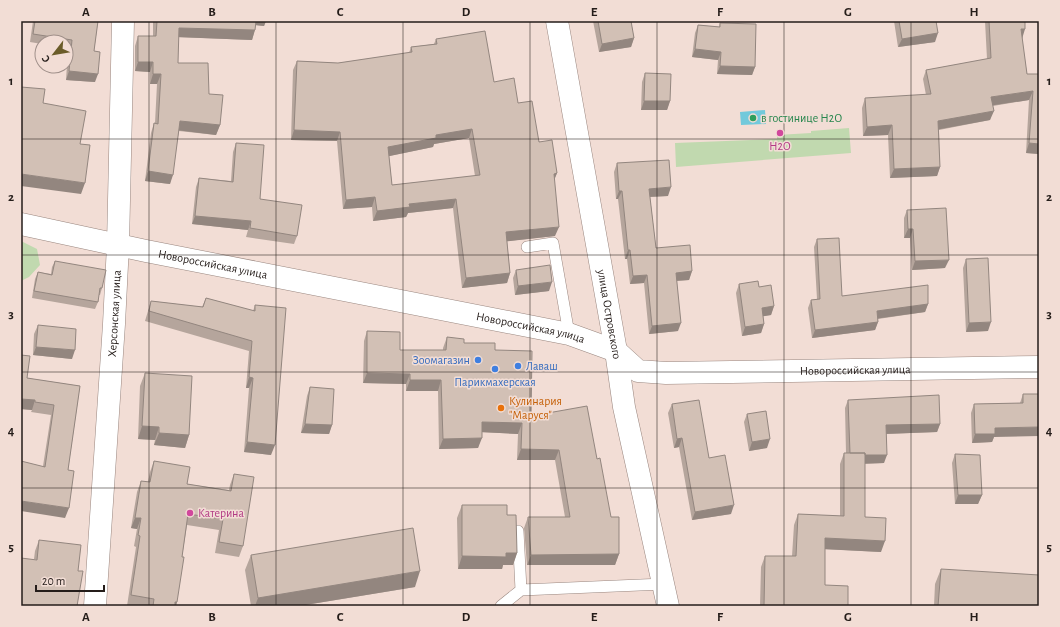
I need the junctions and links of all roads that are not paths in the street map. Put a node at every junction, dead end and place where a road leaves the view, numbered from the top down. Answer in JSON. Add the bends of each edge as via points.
{"nodes":[{"id":1,"x":123,"y":21,"type":"edge"},
{"id":2,"x":557,"y":21,"type":"edge"},
{"id":3,"x":21,"y":224,"type":"edge"},
{"id":4,"x":118,"y":245,"type":"junction"},
{"id":5,"x":527,"y":247,"type":"dead end"},
{"id":6,"x":569,"y":334,"type":"junction"},
{"id":7,"x":616,"y":351,"type":"junction"},
{"id":8,"x":1039,"y":367,"type":"edge"},
{"id":9,"x":518,"y":531,"type":"edge"},
{"id":10,"x":664,"y":584,"type":"junction"},
{"id":11,"x":521,"y":590,"type":"junction"},
{"id":12,"x":95,"y":606,"type":"edge"},
{"id":13,"x":501,"y":606,"type":"edge"},
{"id":14,"x":668,"y":606,"type":"edge"}],
"edges":[{"from":1,"to":4,"type":"street","name":"Херсонская улица"},
{"from":2,"to":7,"type":"street","name":"улица Островского"},
{"from":3,"to":4,"type":"street","name":"Новороссийская улица"},
{"from":4,"to":6,"type":"street","name":"Новороссийская улица"},
{"from":4,"to":12,"type":"street","name":"Херсонская улица"},
{"from":5,"to":6,"type":"lane","via":[[553,243]]},
{"from":6,"to":7,"type":"street","name":"Новороссийская улица"},
{"from":7,"to":8,"type":"street","name":"Новороссийская улица","via":[[638,371],[666,373]]},
{"from":7,"to":10,"type":"street","name":"улица Островского","via":[[624,407]]},
{"from":9,"to":11,"type":"lane"},
{"from":10,"to":11,"type":"lane"},
{"from":10,"to":14,"type":"street","name":"улица Островского"},
{"from":11,"to":13,"type":"lane"}]}
